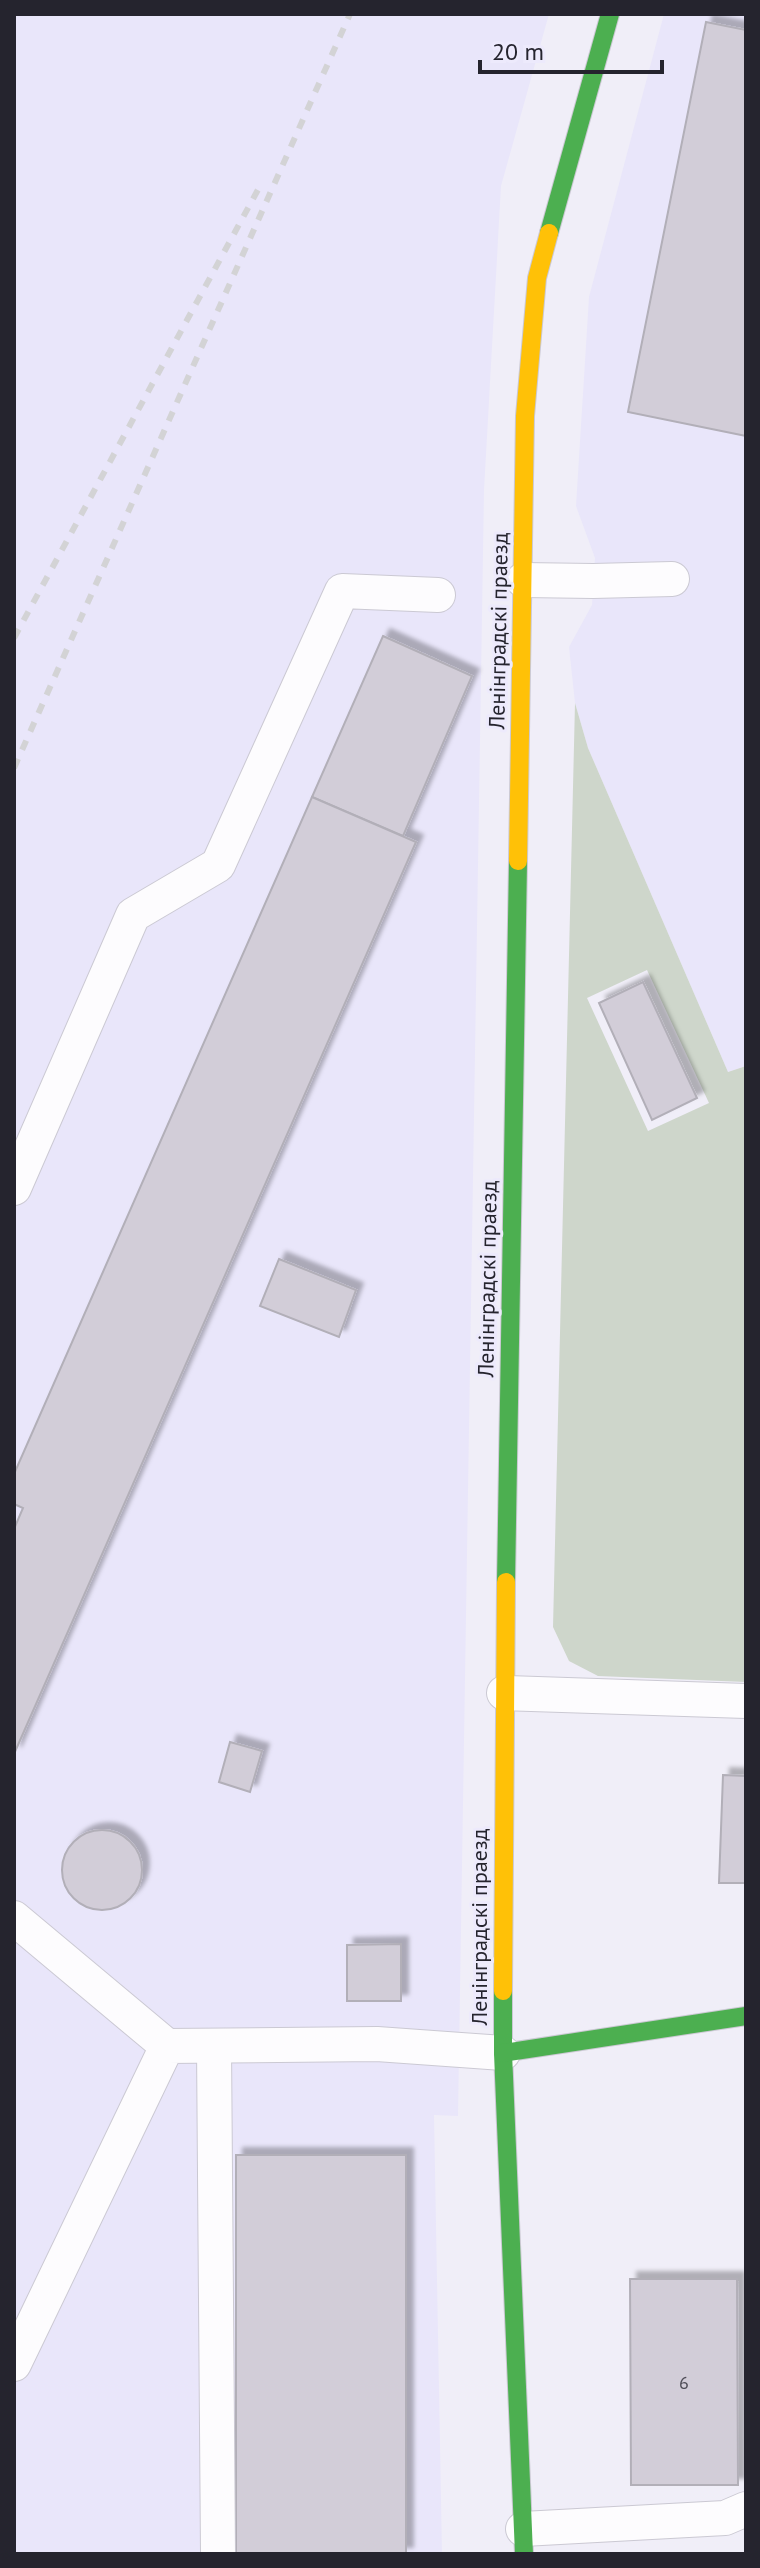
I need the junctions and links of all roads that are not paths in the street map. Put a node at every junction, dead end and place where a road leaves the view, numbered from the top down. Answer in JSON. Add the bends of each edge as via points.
{"nodes":[{"id":1,"x":610,"y":14,"type":"edge"},
{"id":2,"x":672,"y":579,"type":"dead end"},
{"id":3,"x":523,"y":580,"type":"junction"},
{"id":4,"x":438,"y":595,"type":"dead end"},
{"id":5,"x":14,"y":1188,"type":"edge"},
{"id":6,"x":504,"y":1693,"type":"junction"},
{"id":7,"x":746,"y":1701,"type":"edge"},
{"id":8,"x":14,"y":1918,"type":"edge"},
{"id":9,"x":746,"y":2016,"type":"edge"},
{"id":10,"x":167,"y":2046,"type":"junction"},
{"id":11,"x":214,"y":2046,"type":"junction"},
{"id":12,"x":503,"y":2053,"type":"junction"},
{"id":13,"x":14,"y":2364,"type":"edge"},
{"id":14,"x":746,"y":2509,"type":"edge"},
{"id":15,"x":524,"y":2541,"type":"edge"},
{"id":16,"x":218,"y":2554,"type":"edge"}],
"edges":[{"from":1,"to":3,"type":"street","name":"Ленінградскі праезд","via":[[537,278],[525,416]]},
{"from":2,"to":3,"type":"lane"},
{"from":3,"to":6,"type":"street","name":"Ленінградскі праезд"},
{"from":4,"to":5,"type":"lane","via":[[342,591],[218,865],[133,915]]},
{"from":6,"to":7,"type":"lane"},
{"from":6,"to":12,"type":"street","name":"Ленінградскі праезд"},
{"from":8,"to":10,"type":"lane"},
{"from":9,"to":12,"type":"street"},
{"from":10,"to":11,"type":"lane"},
{"from":10,"to":13,"type":"lane"},
{"from":11,"to":12,"type":"lane","via":[[377,2044]]},
{"from":11,"to":16,"type":"lane"},
{"from":12,"to":15,"type":"street","name":"Ленінградскі праезд"},
{"from":14,"to":15,"type":"lane","via":[[725,2518]]}]}
